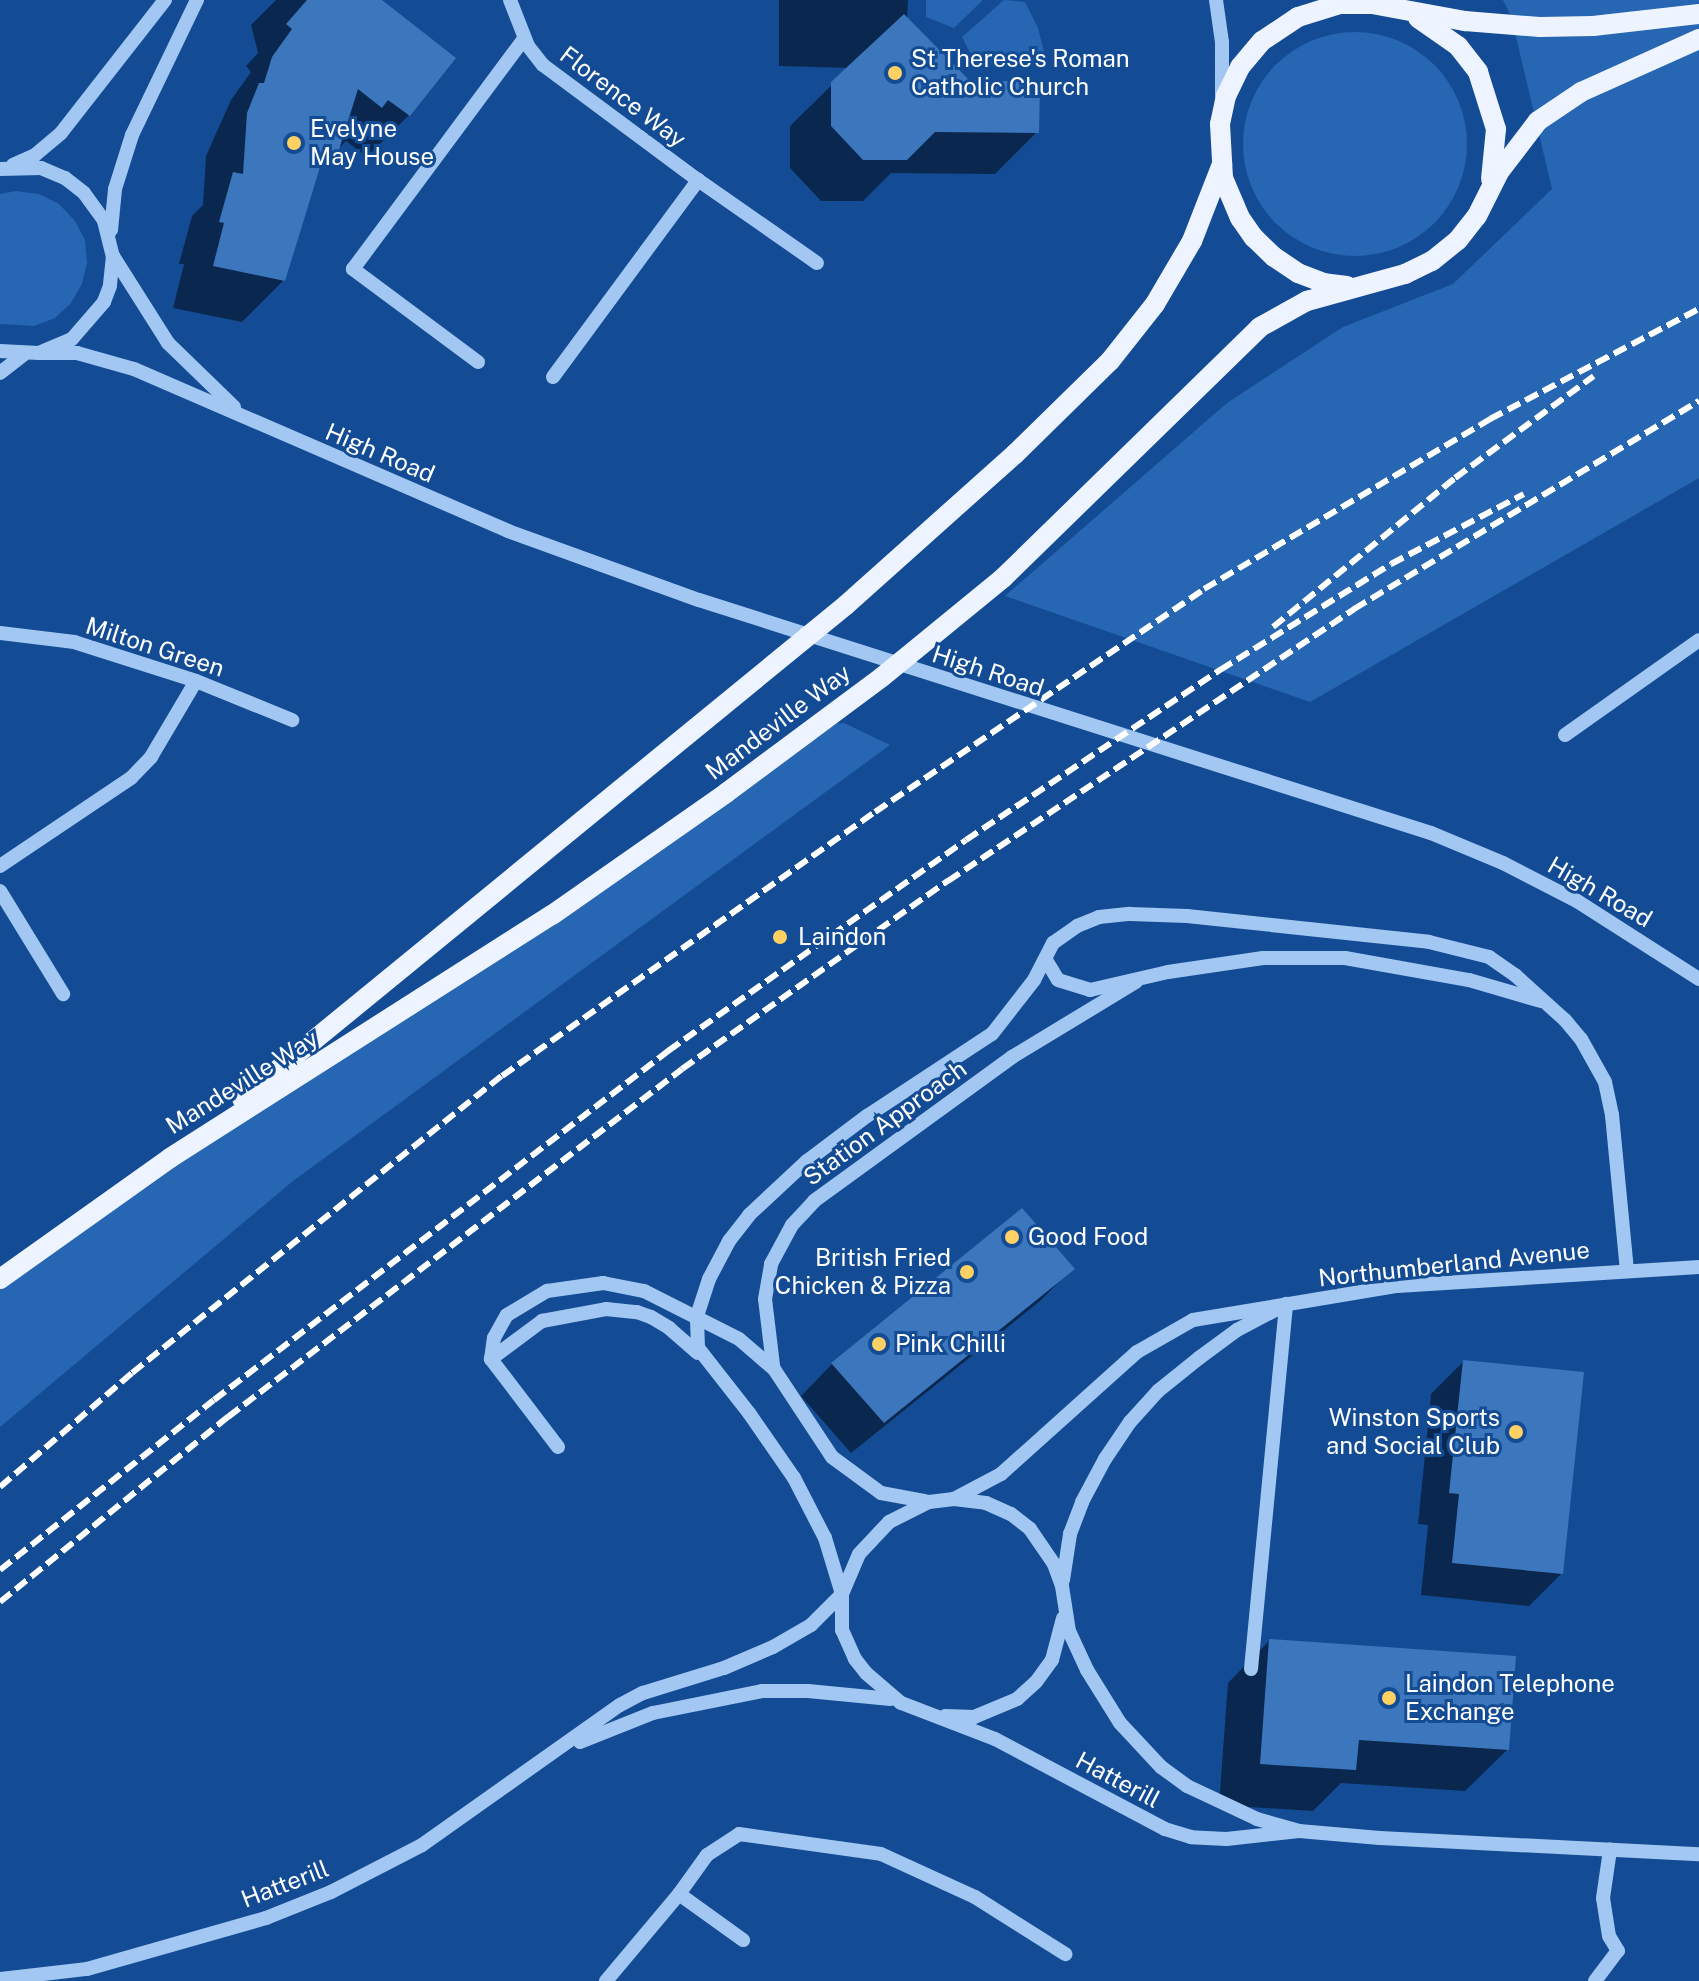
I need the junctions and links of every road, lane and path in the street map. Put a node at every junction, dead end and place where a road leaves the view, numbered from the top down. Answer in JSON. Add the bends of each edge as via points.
{"nodes":[{"id":1,"x":165,"y":0,"type":"edge"},
{"id":2,"x":197,"y":0,"type":"edge"},
{"id":3,"x":510,"y":0,"type":"edge"},
{"id":4,"x":1216,"y":0,"type":"edge"},
{"id":5,"x":1369,"y":2,"type":"edge"},
{"id":6,"x":1404,"y":10,"type":"junction"},
{"id":7,"x":1699,"y":14,"type":"edge"},
{"id":8,"x":524,"y":39,"type":"junction"},
{"id":9,"x":1699,"y":39,"type":"edge"},
{"id":10,"x":1220,"y":124,"type":"junction"},
{"id":11,"x":1222,"y":164,"type":"junction"},
{"id":12,"x":2,"y":168,"type":"edge"},
{"id":13,"x":698,"y":180,"type":"junction"},
{"id":14,"x":1489,"y":190,"type":"junction"},
{"id":15,"x":111,"y":238,"type":"junction"},
{"id":16,"x":113,"y":256,"type":"junction"},
{"id":17,"x":817,"y":263,"type":"dead end"},
{"id":18,"x":1374,"y":283,"type":"junction"},
{"id":19,"x":0,"y":351,"type":"edge"},
{"id":20,"x":32,"y":353,"type":"junction"},
{"id":21,"x":478,"y":362,"type":"dead end"},
{"id":22,"x":0,"y":373,"type":"edge"},
{"id":23,"x":553,"y":377,"type":"dead end"},
{"id":24,"x":253,"y":422,"type":"junction"},
{"id":25,"x":0,"y":633,"type":"edge"},
{"id":26,"x":1699,"y":640,"type":"edge"},
{"id":27,"x":196,"y":681,"type":"junction"},
{"id":28,"x":292,"y":720,"type":"dead end"},
{"id":29,"x":1565,"y":735,"type":"dead end"},
{"id":30,"x":0,"y":866,"type":"edge"},
{"id":31,"x":0,"y":891,"type":"edge"},
{"id":32,"x":1046,"y":960,"type":"junction"},
{"id":33,"x":1699,"y":979,"type":"edge"},
{"id":34,"x":1136,"y":982,"type":"junction"},
{"id":35,"x":63,"y":994,"type":"dead end"},
{"id":36,"x":1548,"y":1004,"type":"junction"},
{"id":37,"x":170,"y":1158,"type":"junction"},
{"id":38,"x":1699,"y":1267,"type":"edge"},
{"id":39,"x":1627,"y":1270,"type":"junction"},
{"id":40,"x":0,"y":1279,"type":"edge"},
{"id":41,"x":1286,"y":1304,"type":"junction"},
{"id":42,"x":697,"y":1316,"type":"junction"},
{"id":43,"x":491,"y":1359,"type":"junction"},
{"id":44,"x":707,"y":1362,"type":"junction"},
{"id":45,"x":774,"y":1369,"type":"junction"},
{"id":46,"x":558,"y":1447,"type":"dead end"},
{"id":47,"x":954,"y":1499,"type":"junction"},
{"id":48,"x":929,"y":1502,"type":"junction"},
{"id":49,"x":1062,"y":1586,"type":"junction"},
{"id":50,"x":842,"y":1594,"type":"junction"},
{"id":51,"x":1064,"y":1610,"type":"junction"},
{"id":52,"x":1251,"y":1669,"type":"dead end"},
{"id":53,"x":901,"y":1703,"type":"junction"},
{"id":54,"x":926,"y":1713,"type":"junction"},
{"id":55,"x":554,"y":1754,"type":"junction"},
{"id":56,"x":1299,"y":1831,"type":"junction"},
{"id":57,"x":1610,"y":1850,"type":"junction"},
{"id":58,"x":1699,"y":1854,"type":"edge"},
{"id":59,"x":679,"y":1894,"type":"junction"},
{"id":60,"x":743,"y":1940,"type":"dead end"},
{"id":61,"x":1065,"y":1954,"type":"dead end"},
{"id":62,"x":89,"y":1975,"type":"edge"},
{"id":63,"x":0,"y":1979,"type":"edge"},
{"id":64,"x":606,"y":1981,"type":"edge"},
{"id":65,"x":1595,"y":1981,"type":"edge"}],
"edges":[{"from":1,"to":12,"type":"street","via":[[61,133],[35,155]]},
{"from":2,"to":15,"type":"street","via":[[125,154],[115,189]]},
{"from":3,"to":8,"type":"street","name":"Florence Way"},
{"from":4,"to":10,"type":"street","via":[[1224,64]]},
{"from":5,"to":6,"type":"main road","name":"Mandeville Way"},
{"from":5,"to":10,"type":"main road","name":"Mandeville Way","via":[[1340,4],[1298,17],[1262,41],[1240,67]]},
{"from":6,"to":7,"type":"main road","name":"Mandeville Way","via":[[1540,27]]},
{"from":6,"to":14,"type":"main road","name":"Mandeville Way","via":[[1433,25],[1478,72],[1496,129]]},
{"from":8,"to":13,"type":"street","name":"Florence Way","via":[[558,78]]},
{"from":8,"to":21,"type":"street","via":[[353,269]]},
{"from":9,"to":14,"type":"main road","name":"Mandeville Way","via":[[1551,111],[1524,137]]},
{"from":10,"to":11,"type":"main road","name":"Mandeville Way"},
{"from":11,"to":18,"type":"main road","name":"Mandeville Way","via":[[1240,218],[1274,257],[1324,283]]},
{"from":11,"to":37,"type":"main road","name":"Mandeville Way","via":[[1192,241],[1155,304],[1089,383],[1003,465],[856,596]]},
{"from":12,"to":15,"type":"street","via":[[41,168],[65,178],[90,200]]},
{"from":13,"to":17,"type":"street","name":"Florence Way"},
{"from":13,"to":23,"type":"street","name":"Florence Way"},
{"from":14,"to":18,"type":"main road","name":"Mandeville Way","via":[[1477,216],[1449,247],[1405,274]]},
{"from":15,"to":16,"type":"street"},
{"from":16,"to":20,"type":"street","via":[[110,286],[95,315],[72,339]]},
{"from":16,"to":24,"type":"street","name":"High Road","via":[[168,343]]},
{"from":18,"to":37,"type":"main road","name":"Mandeville Way","via":[[1307,301],[1260,327],[1045,540],[882,677],[565,906]]},
{"from":19,"to":20,"type":"street","name":"High Road"},
{"from":20,"to":22,"type":"street"},
{"from":20,"to":24,"type":"street","name":"High Road","via":[[64,351],[109,360]]},
{"from":24,"to":33,"type":"street","name":"High Road","via":[[508,531],[772,624],[1431,833],[1577,901]]},
{"from":25,"to":27,"type":"street","name":"Milton Green","via":[[74,642]]},
{"from":26,"to":29,"type":"street"},
{"from":27,"to":28,"type":"street","name":"Milton Green"},
{"from":27,"to":30,"type":"street","via":[[151,757],[131,778]]},
{"from":31,"to":35,"type":"street"},
{"from":32,"to":34,"type":"street","name":"Station Approach","via":[[1058,980],[1079,989]]},
{"from":32,"to":36,"type":"street","name":"Station Approach","via":[[1062,934],[1099,917],[1187,916],[1464,950],[1489,957]]},
{"from":32,"to":42,"type":"street","name":"Station Approach","via":[[992,1034],[867,1116],[807,1161],[749,1215],[709,1279]]},
{"from":34,"to":36,"type":"street","name":"Station Approach","via":[[1263,958],[1331,957],[1409,967]]},
{"from":34,"to":45,"type":"street","name":"Station Approach","via":[[1012,1057],[814,1201],[792,1225],[771,1264],[765,1299]]},
{"from":36,"to":39,"type":"street","name":"Station Approach","via":[[1581,1039],[1605,1082]]},
{"from":37,"to":40,"type":"main road","name":"Mandeville Way"},
{"from":38,"to":39,"type":"street","name":"Northumberland Avenue"},
{"from":39,"to":41,"type":"street","name":"Northumberland Avenue","via":[[1397,1286]]},
{"from":41,"to":47,"type":"street","name":"Northumberland Avenue","via":[[1223,1312],[1177,1327],[1137,1352],[1001,1474]]},
{"from":41,"to":49,"type":"street","name":"Northumberland Avenue","via":[[1199,1358],[1130,1422],[1082,1502],[1070,1534]]},
{"from":41,"to":52,"type":"street"},
{"from":42,"to":43,"type":"street","via":[[628,1287],[578,1284],[547,1291],[507,1315],[494,1338]]},
{"from":42,"to":44,"type":"street","name":"Station Approach","via":[[695,1335]]},
{"from":42,"to":45,"type":"street","name":"Station Approach","via":[[739,1339]]},
{"from":43,"to":44,"type":"street","via":[[542,1321],[606,1309],[651,1317]]},
{"from":43,"to":46,"type":"street"},
{"from":44,"to":50,"type":"street","name":"Station Approach","via":[[794,1478],[825,1538]]},
{"from":45,"to":48,"type":"street","name":"Station Approach","via":[[832,1457],[855,1477],[881,1493]]},
{"from":47,"to":48,"type":"street","name":"Hatterill"},
{"from":47,"to":49,"type":"street","name":"Hatterill","via":[[986,1503],[1011,1514],[1045,1547]]},
{"from":48,"to":50,"type":"street","name":"Hatterill","via":[[909,1509],[872,1537]]},
{"from":49,"to":51,"type":"street","name":"Hatterill"},
{"from":50,"to":53,"type":"street","name":"Hatterill","via":[[842,1630],[855,1659]]},
{"from":50,"to":55,"type":"street","name":"Hatterill","via":[[811,1625],[773,1647],[643,1693]]},
{"from":51,"to":54,"type":"street","name":"Hatterill","via":[[1052,1660],[1017,1699],[974,1717]]},
{"from":51,"to":56,"type":"street","name":"Hatterill","via":[[1102,1696],[1161,1767],[1220,1804]]},
{"from":53,"to":54,"type":"street","name":"Hatterill"},
{"from":53,"to":55,"type":"street","name":"Hatterill","via":[[762,1691],[653,1713]]},
{"from":54,"to":56,"type":"street","name":"Hatterill","via":[[995,1739],[1165,1829],[1226,1839]]},
{"from":55,"to":62,"type":"street","name":"Hatterill","via":[[422,1845],[331,1892]]},
{"from":56,"to":57,"type":"street","name":"Hatterill"},
{"from":57,"to":58,"type":"street","name":"Hatterill"},
{"from":57,"to":65,"type":"street","via":[[1603,1898],[1609,1936],[1618,1951]]},
{"from":59,"to":60,"type":"street"},
{"from":59,"to":61,"type":"street","via":[[707,1855],[739,1834],[881,1854],[975,1897]]},
{"from":59,"to":64,"type":"street"},
{"from":62,"to":63,"type":"street","name":"Hatterill"}]}
